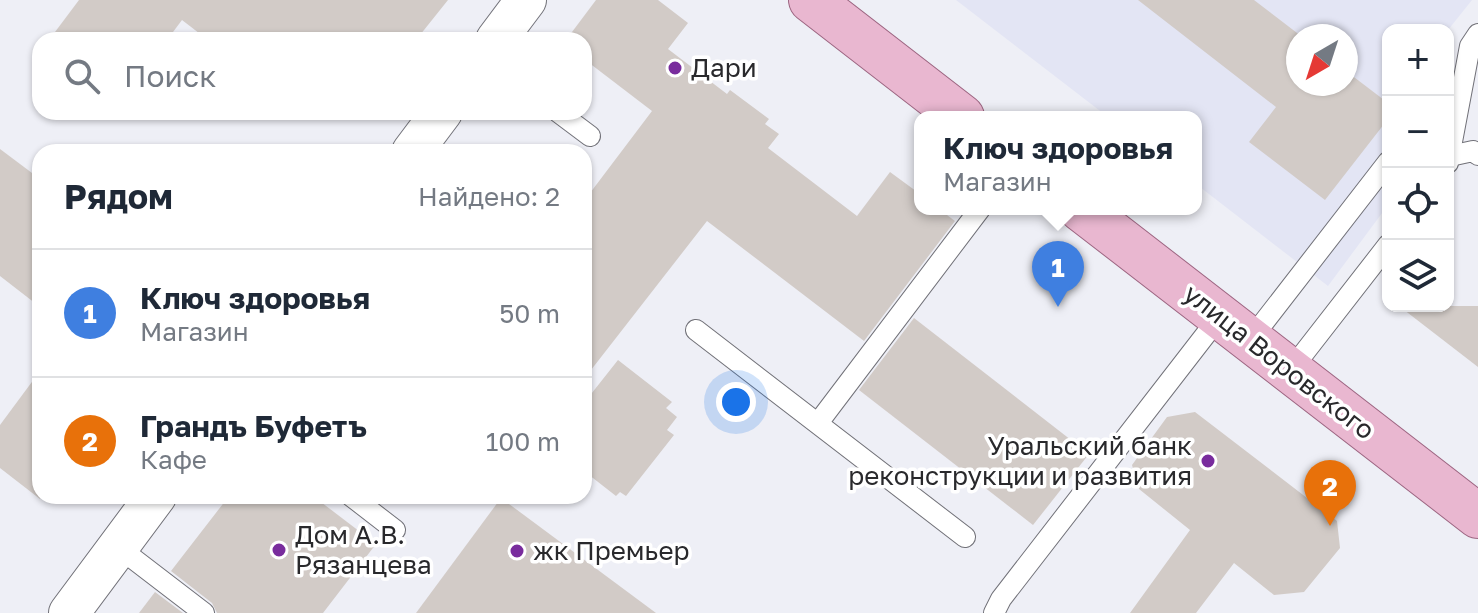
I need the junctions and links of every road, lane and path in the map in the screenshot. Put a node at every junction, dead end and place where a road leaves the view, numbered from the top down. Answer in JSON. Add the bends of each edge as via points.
{"nodes":[{"id":1,"x":526,"y":0,"type":"edge"},
{"id":2,"x":811,"y":0,"type":"edge"},
{"id":3,"x":502,"y":32,"type":"edge"},
{"id":4,"x":1478,"y":34,"type":"edge"},
{"id":5,"x":954,"y":111,"type":"edge"},
{"id":6,"x":436,"y":120,"type":"edge"},
{"id":7,"x":569,"y":120,"type":"edge"},
{"id":8,"x":1454,"y":133,"type":"edge"},
{"id":9,"x":590,"y":136,"type":"dead end"},
{"id":10,"x":418,"y":144,"type":"edge"},
{"id":11,"x":1478,"y":155,"type":"edge"},
{"id":12,"x":1454,"y":158,"type":"edge"},
{"id":13,"x":1382,"y":168,"type":"edge"},
{"id":14,"x":975,"y":215,"type":"edge"},
{"id":15,"x":1089,"y":215,"type":"edge"},
{"id":16,"x":1382,"y":253,"type":"edge"},
{"id":17,"x":1235,"y":328,"type":"junction"},
{"id":18,"x":696,"y":330,"type":"dead end"},
{"id":19,"x":1290,"y":371,"type":"junction"},
{"id":20,"x":818,"y":423,"type":"junction"},
{"id":21,"x":150,"y":504,"type":"edge"},
{"id":22,"x":361,"y":504,"type":"edge"},
{"id":23,"x":1478,"y":516,"type":"edge"},
{"id":24,"x":395,"y":530,"type":"dead end"},
{"id":25,"x":965,"y":537,"type":"dead end"},
{"id":26,"x":118,"y":547,"type":"junction"},
{"id":27,"x":69,"y":613,"type":"edge"},
{"id":28,"x":204,"y":613,"type":"edge"},
{"id":29,"x":994,"y":613,"type":"edge"}],
"edges":[{"from":1,"to":3,"type":"street"},
{"from":2,"to":5,"type":"main road"},
{"from":4,"to":8,"type":"lane","via":[[1470,46]]},
{"from":6,"to":10,"type":"street"},
{"from":7,"to":9,"type":"lane"},
{"from":11,"to":12,"type":"lane","via":[[1473,151]]},
{"from":13,"to":17,"type":"lane"},
{"from":14,"to":20,"type":"lane"},
{"from":15,"to":17,"type":"main road","name":"улица Воровского"},
{"from":16,"to":19,"type":"lane"},
{"from":17,"to":19,"type":"main road","name":"улица Воровского"},
{"from":17,"to":29,"type":"lane"},
{"from":18,"to":20,"type":"lane"},
{"from":19,"to":23,"type":"main road","name":"улица Воровского"},
{"from":20,"to":25,"type":"lane"},
{"from":21,"to":26,"type":"street"},
{"from":22,"to":24,"type":"lane"},
{"from":26,"to":27,"type":"street"},
{"from":26,"to":28,"type":"lane"}]}
